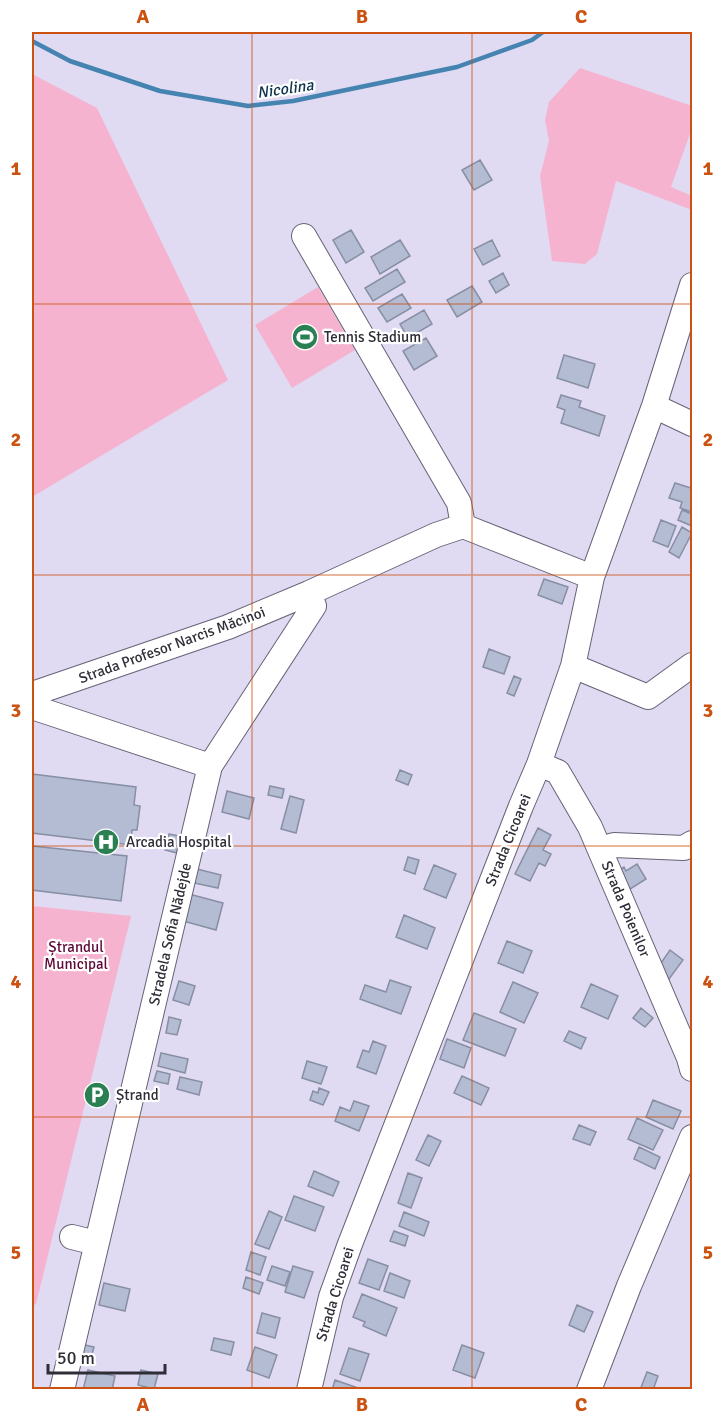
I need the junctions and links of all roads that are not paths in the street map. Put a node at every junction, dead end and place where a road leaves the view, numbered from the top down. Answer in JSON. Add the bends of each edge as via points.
{"nodes":[{"id":1,"x":304,"y":236,"type":"dead end"},
{"id":2,"x":693,"y":285,"type":"edge"},
{"id":3,"x":654,"y":406,"type":"junction"},
{"id":4,"x":693,"y":424,"type":"edge"},
{"id":5,"x":463,"y":526,"type":"junction"},
{"id":6,"x":592,"y":577,"type":"junction"},
{"id":7,"x":309,"y":593,"type":"junction"},
{"id":8,"x":693,"y":665,"type":"edge"},
{"id":9,"x":573,"y":666,"type":"junction"},
{"id":10,"x":32,"y":693,"type":"edge"},
{"id":11,"x":539,"y":764,"type":"junction"},
{"id":12,"x":210,"y":766,"type":"junction"},
{"id":13,"x":693,"y":843,"type":"edge"},
{"id":14,"x":600,"y":849,"type":"junction"},
{"id":15,"x":693,"y":1069,"type":"edge"},
{"id":16,"x":693,"y":1137,"type":"edge"},
{"id":17,"x":72,"y":1237,"type":"dead end"},
{"id":18,"x":96,"y":1243,"type":"junction"},
{"id":19,"x":62,"y":1389,"type":"edge"},
{"id":20,"x":309,"y":1389,"type":"edge"},
{"id":21,"x":589,"y":1389,"type":"edge"}],
"edges":[{"from":1,"to":5,"type":"street","via":[[459,503]]},
{"from":2,"to":3,"type":"street","name":"Strada Cicoarei"},
{"from":3,"to":4,"type":"street"},
{"from":3,"to":6,"type":"street","name":"Strada Cicoarei"},
{"from":5,"to":6,"type":"street"},
{"from":5,"to":7,"type":"street"},
{"from":6,"to":9,"type":"street","name":"Strada Cicoarei"},
{"from":7,"to":10,"type":"street","name":"Strada Profesor Narcis Măcinoi","via":[[228,627]]},
{"from":7,"to":12,"type":"street","name":"Stradela Sofia Nădejde","via":[[314,606]]},
{"from":8,"to":9,"type":"street","via":[[648,697]]},
{"from":9,"to":11,"type":"street","name":"Strada Cicoarei"},
{"from":10,"to":12,"type":"street","name":"Strada Profesor Narcis Măcinoi","via":[[34,708]]},
{"from":11,"to":14,"type":"street","name":"Strada Poienilor","via":[[558,772]]},
{"from":11,"to":20,"type":"street","name":"Strada Cicoarei","via":[[350,1244],[331,1297]]},
{"from":12,"to":18,"type":"street","name":"Stradela Sofia Nădejde"},
{"from":13,"to":14,"type":"street","via":[[684,848],[614,845]]},
{"from":14,"to":15,"type":"street","name":"Strada Poienilor"},
{"from":16,"to":21,"type":"street"},
{"from":17,"to":18,"type":"street"},
{"from":18,"to":19,"type":"street","name":"Stradela Sofia Nădejde"}]}
